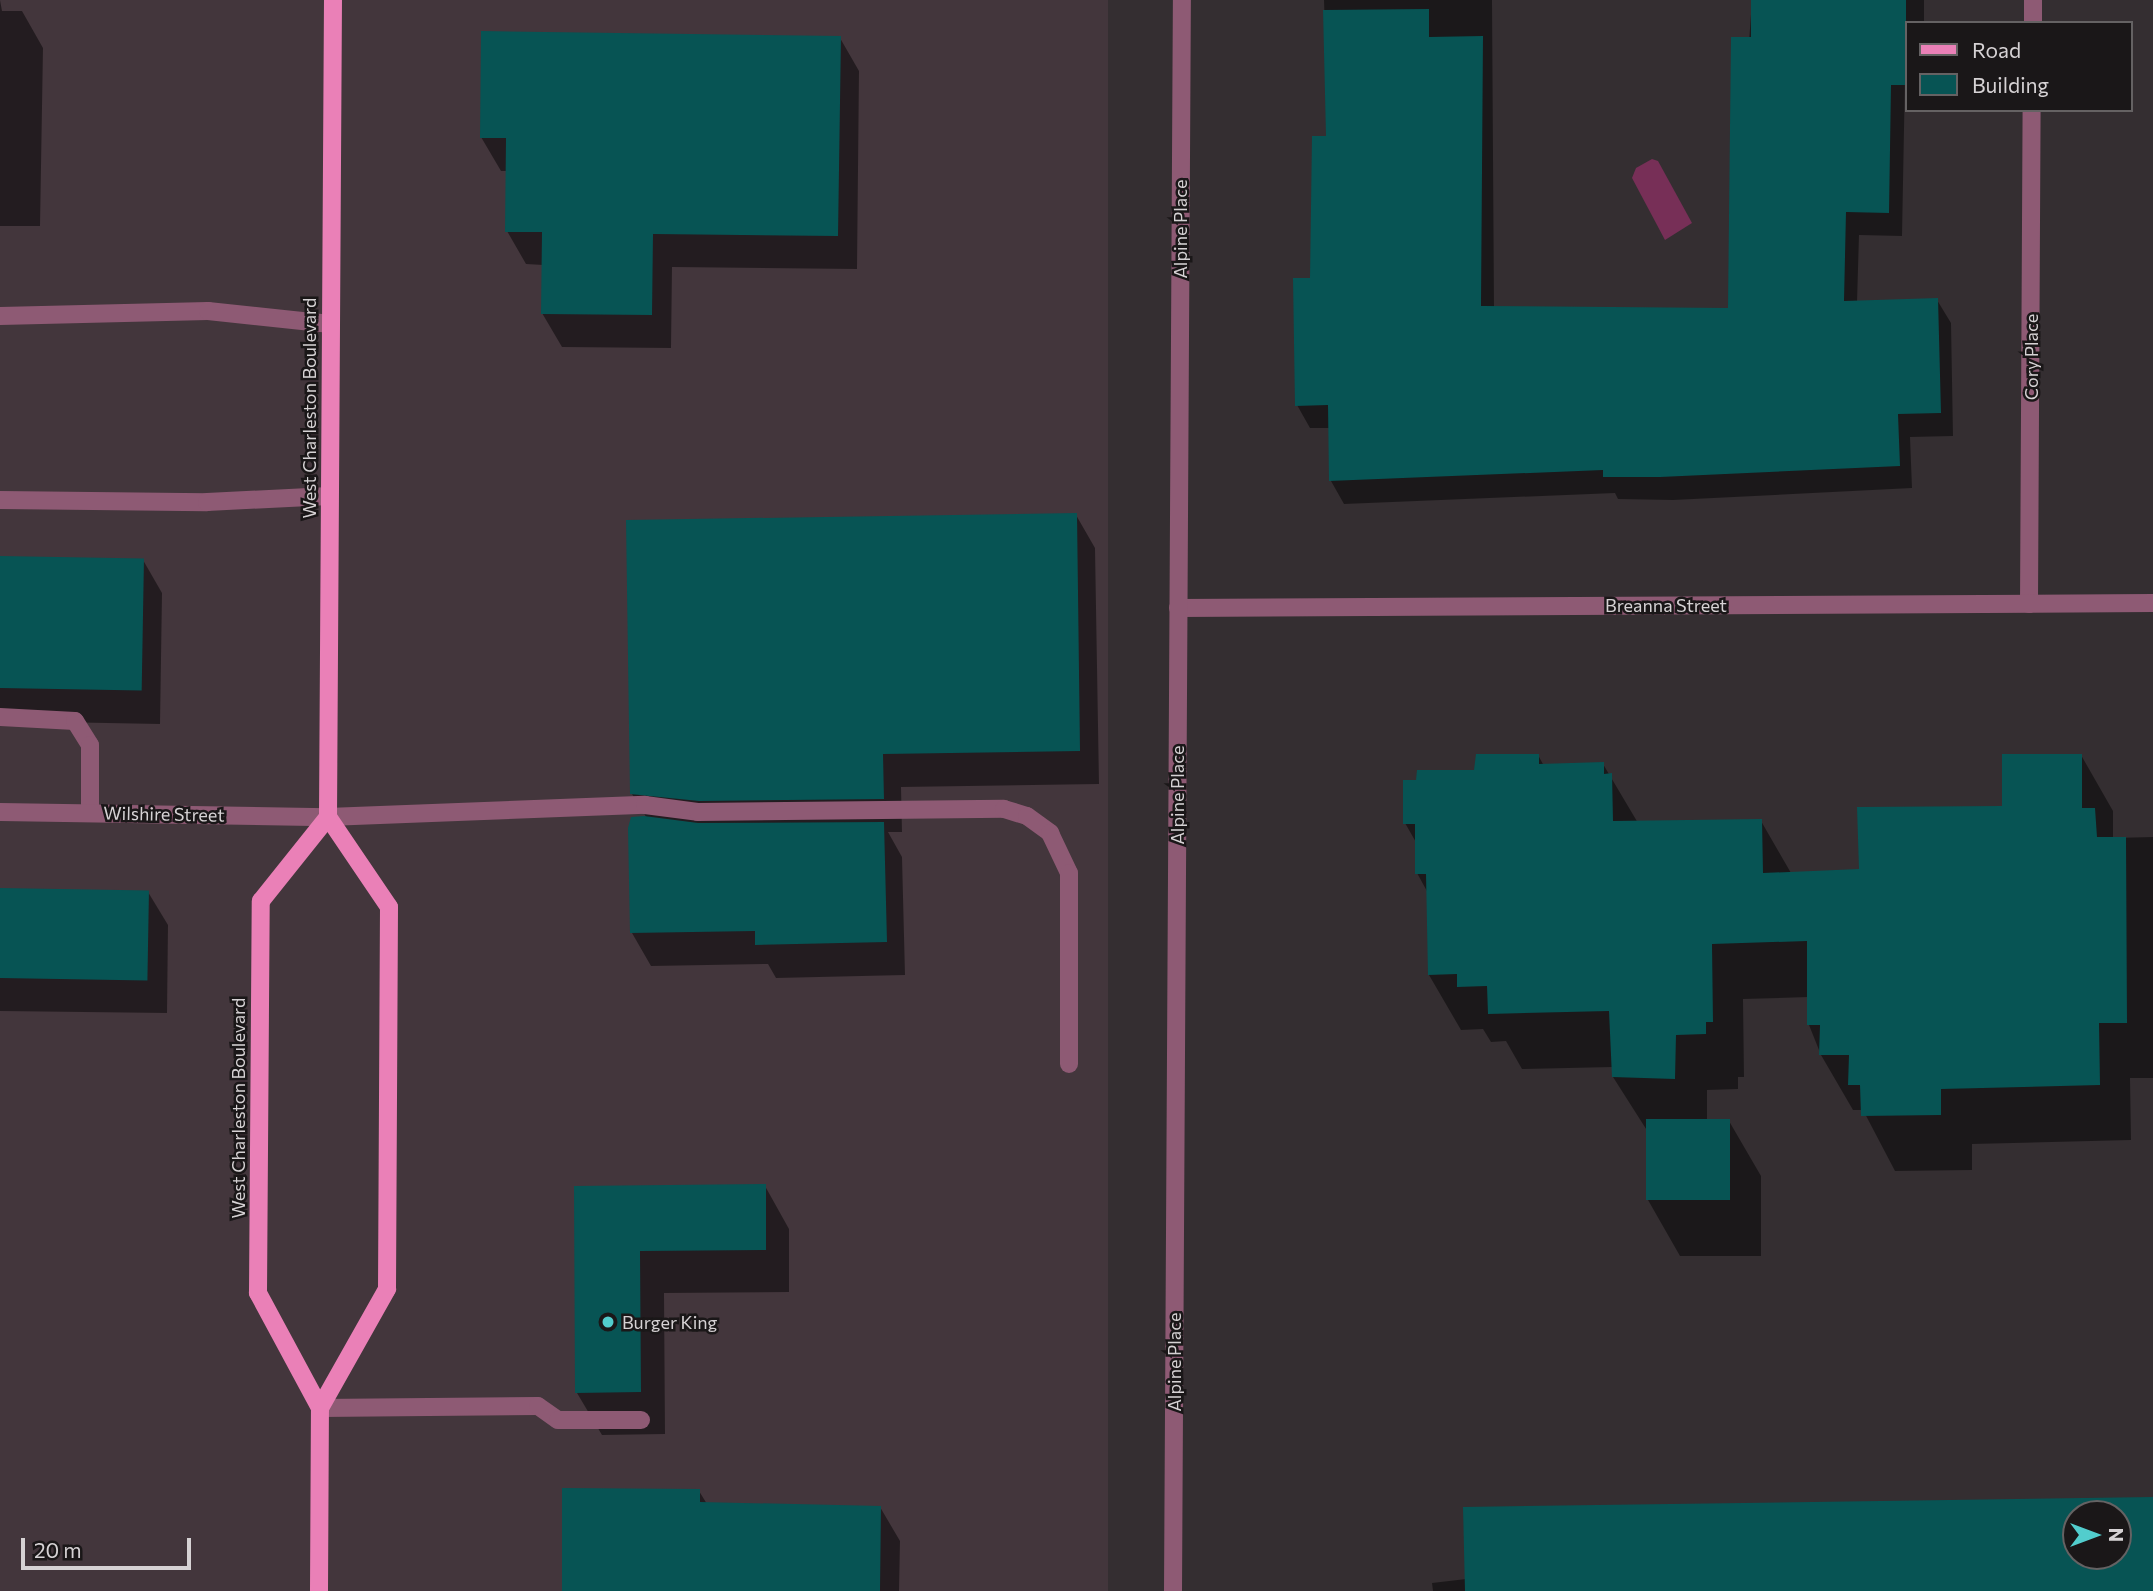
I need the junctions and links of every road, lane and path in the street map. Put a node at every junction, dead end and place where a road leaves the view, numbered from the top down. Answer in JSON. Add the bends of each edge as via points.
{"nodes":[{"id":1,"x":333,"y":0,"type":"edge"},
{"id":2,"x":1182,"y":0,"type":"edge"},
{"id":3,"x":2033,"y":0,"type":"edge"},
{"id":4,"x":2033,"y":21,"type":"edge"},
{"id":5,"x":2032,"y":112,"type":"edge"},
{"id":6,"x":0,"y":316,"type":"edge"},
{"id":7,"x":330,"y":324,"type":"junction"},
{"id":8,"x":330,"y":496,"type":"junction"},
{"id":9,"x":0,"y":500,"type":"edge"},
{"id":10,"x":2153,"y":603,"type":"edge"},
{"id":11,"x":2029,"y":604,"type":"junction"},
{"id":12,"x":1178,"y":608,"type":"junction"},
{"id":13,"x":0,"y":717,"type":"edge"},
{"id":14,"x":0,"y":812,"type":"edge"},
{"id":15,"x":90,"y":813,"type":"junction"},
{"id":16,"x":328,"y":817,"type":"junction"},
{"id":17,"x":1069,"y":1064,"type":"dead end"},
{"id":18,"x":320,"y":1408,"type":"junction"},
{"id":19,"x":641,"y":1420,"type":"dead end"},
{"id":20,"x":318,"y":1591,"type":"edge"},
{"id":21,"x":1173,"y":1591,"type":"edge"}],
"edges":[{"from":1,"to":7,"type":"main road","name":"West Charleston Boulevard"},
{"from":2,"to":12,"type":"street","name":"Alpine Place"},
{"from":3,"to":4,"type":"street"},
{"from":5,"to":11,"type":"street","name":"Cory Place"},
{"from":6,"to":7,"type":"street","via":[[208,312]]},
{"from":7,"to":8,"type":"main road","name":"West Charleston Boulevard"},
{"from":8,"to":9,"type":"street","via":[[207,502]]},
{"from":8,"to":16,"type":"main road","name":"West Charleston Boulevard"},
{"from":10,"to":11,"type":"street","name":"Breanna Street"},
{"from":11,"to":12,"type":"street","name":"Breanna Street"},
{"from":12,"to":21,"type":"street","name":"Alpine Place"},
{"from":13,"to":15,"type":"street","via":[[75,721],[90,744]]},
{"from":14,"to":15,"type":"street","name":"Wilshire Street"},
{"from":15,"to":16,"type":"street","name":"Wilshire Street"},
{"from":16,"to":17,"type":"street","name":"Wilshire Street","via":[[584,808],[1004,809],[1027,816],[1050,833],[1069,873]]},
{"from":16,"to":18,"type":"main road","name":"West Charleston Boulevard","via":[[389,907],[387,1289]]},
{"from":16,"to":18,"type":"main road","name":"West Charleston Boulevard","via":[[261,901],[258,1293]]},
{"from":18,"to":19,"type":"street","via":[[538,1406],[558,1420]]},
{"from":18,"to":20,"type":"main road","name":"West Charleston Boulevard"}]}
